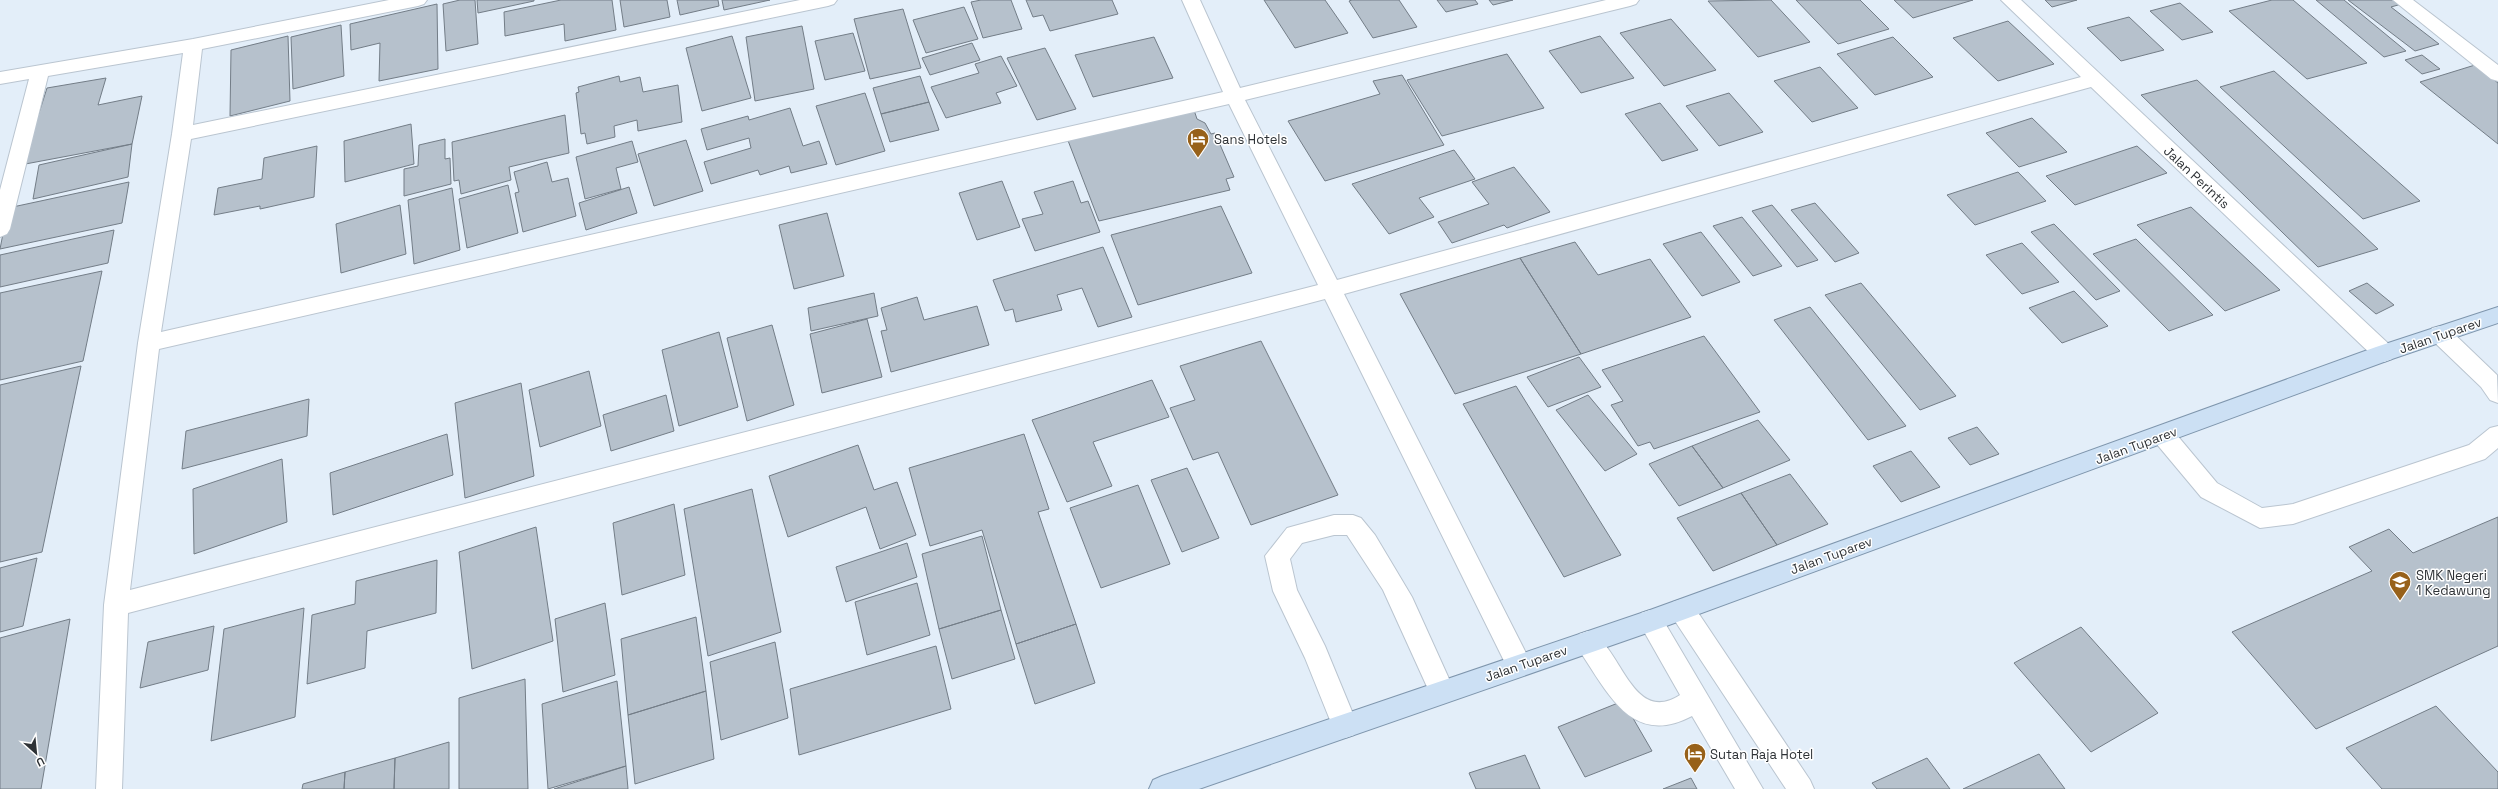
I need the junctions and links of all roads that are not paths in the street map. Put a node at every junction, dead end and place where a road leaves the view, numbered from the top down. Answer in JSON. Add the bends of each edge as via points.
{"nodes":[{"id":1,"x":334,"y":0,"type":"edge"},
{"id":2,"x":418,"y":0,"type":"edge"},
{"id":3,"x":828,"y":0,"type":"edge"},
{"id":4,"x":1191,"y":0,"type":"edge"},
{"id":5,"x":1630,"y":0,"type":"edge"},
{"id":6,"x":2010,"y":0,"type":"edge"},
{"id":7,"x":2402,"y":0,"type":"edge"},
{"id":8,"x":331,"y":18,"type":"junction"},
{"id":9,"x":193,"y":45,"type":"junction"},
{"id":10,"x":40,"y":72,"type":"junction"},
{"id":11,"x":2498,"y":75,"type":"edge"},
{"id":12,"x":0,"y":78,"type":"edge"},
{"id":13,"x":2095,"y":80,"type":"junction"},
{"id":14,"x":1234,"y":96,"type":"junction"},
{"id":15,"x":182,"y":134,"type":"junction"},
{"id":16,"x":8,"y":175,"type":"edge"},
{"id":17,"x":0,"y":229,"type":"edge"},
{"id":18,"x":1332,"y":289,"type":"junction"},
{"id":19,"x":2498,"y":315,"type":"edge"},
{"id":20,"x":2440,"y":334,"type":"junction"},
{"id":21,"x":148,"y":343,"type":"junction"},
{"id":22,"x":2384,"y":354,"type":"junction"},
{"id":23,"x":2498,"y":394,"type":"edge"},
{"id":24,"x":2163,"y":435,"type":"junction"},
{"id":25,"x":2498,"y":436,"type":"edge"},
{"id":26,"x":116,"y":605,"type":"junction"},
{"id":27,"x":1682,"y":610,"type":"junction"},
{"id":28,"x":1650,"y":621,"type":"junction"},
{"id":29,"x":1588,"y":642,"type":"junction"},
{"id":30,"x":1519,"y":665,"type":"junction"},
{"id":31,"x":1442,"y":692,"type":"junction"},
{"id":32,"x":1696,"y":700,"type":"junction"},
{"id":33,"x":1345,"y":726,"type":"junction"},
{"id":34,"x":109,"y":789,"type":"edge"},
{"id":35,"x":1162,"y":789,"type":"edge"},
{"id":36,"x":1750,"y":789,"type":"edge"},
{"id":37,"x":1801,"y":789,"type":"edge"}],
"edges":[{"from":1,"to":8,"type":"street"},
{"from":2,"to":8,"type":"street"},
{"from":3,"to":15,"type":"street"},
{"from":4,"to":14,"type":"street"},
{"from":5,"to":14,"type":"street"},
{"from":6,"to":13,"type":"street","name":"Jalan Perintis"},
{"from":7,"to":11,"type":"street"},
{"from":8,"to":9,"type":"street"},
{"from":9,"to":10,"type":"street"},
{"from":9,"to":15,"type":"street"},
{"from":10,"to":12,"type":"street"},
{"from":10,"to":16,"type":"street"},
{"from":13,"to":18,"type":"street"},
{"from":13,"to":22,"type":"street","name":"Jalan Perintis"},
{"from":14,"to":18,"type":"street"},
{"from":14,"to":21,"type":"street"},
{"from":15,"to":21,"type":"street"},
{"from":16,"to":17,"type":"street"},
{"from":18,"to":26,"type":"street"},
{"from":18,"to":30,"type":"street"},
{"from":19,"to":20,"type":"main road","name":"Jalan Tuparev"},
{"from":20,"to":22,"type":"main road","name":"Jalan Tuparev"},
{"from":20,"to":23,"type":"street","via":[[2489,381]]},
{"from":21,"to":26,"type":"street"},
{"from":22,"to":24,"type":"main road","name":"Jalan Tuparev"},
{"from":24,"to":25,"type":"street","via":[[2209,490],[2260,518],[2293,514],[2477,452]]},
{"from":24,"to":27,"type":"main road","name":"Jalan Tuparev"},
{"from":26,"to":34,"type":"street"},
{"from":27,"to":28,"type":"main road","name":"Jalan Tuparev"},
{"from":27,"to":37,"type":"street"},
{"from":28,"to":29,"type":"main road","name":"Jalan Tuparev"},
{"from":28,"to":32,"type":"street"},
{"from":29,"to":30,"type":"main road","name":"Jalan Tuparev"},
{"from":29,"to":32,"type":"street","via":[[1630,702],[1641,711],[1659,715],[1679,711]]},
{"from":30,"to":31,"type":"main road","name":"Jalan Tuparev"},
{"from":31,"to":33,"type":"main road","name":"Jalan Tuparev"},
{"from":31,"to":33,"type":"street","via":[[1403,606],[1365,538],[1353,525],[1334,525],[1294,535],[1277,556],[1285,591],[1316,654]]},
{"from":32,"to":36,"type":"street"},
{"from":33,"to":35,"type":"main road","name":"Jalan Tuparev"}]}
